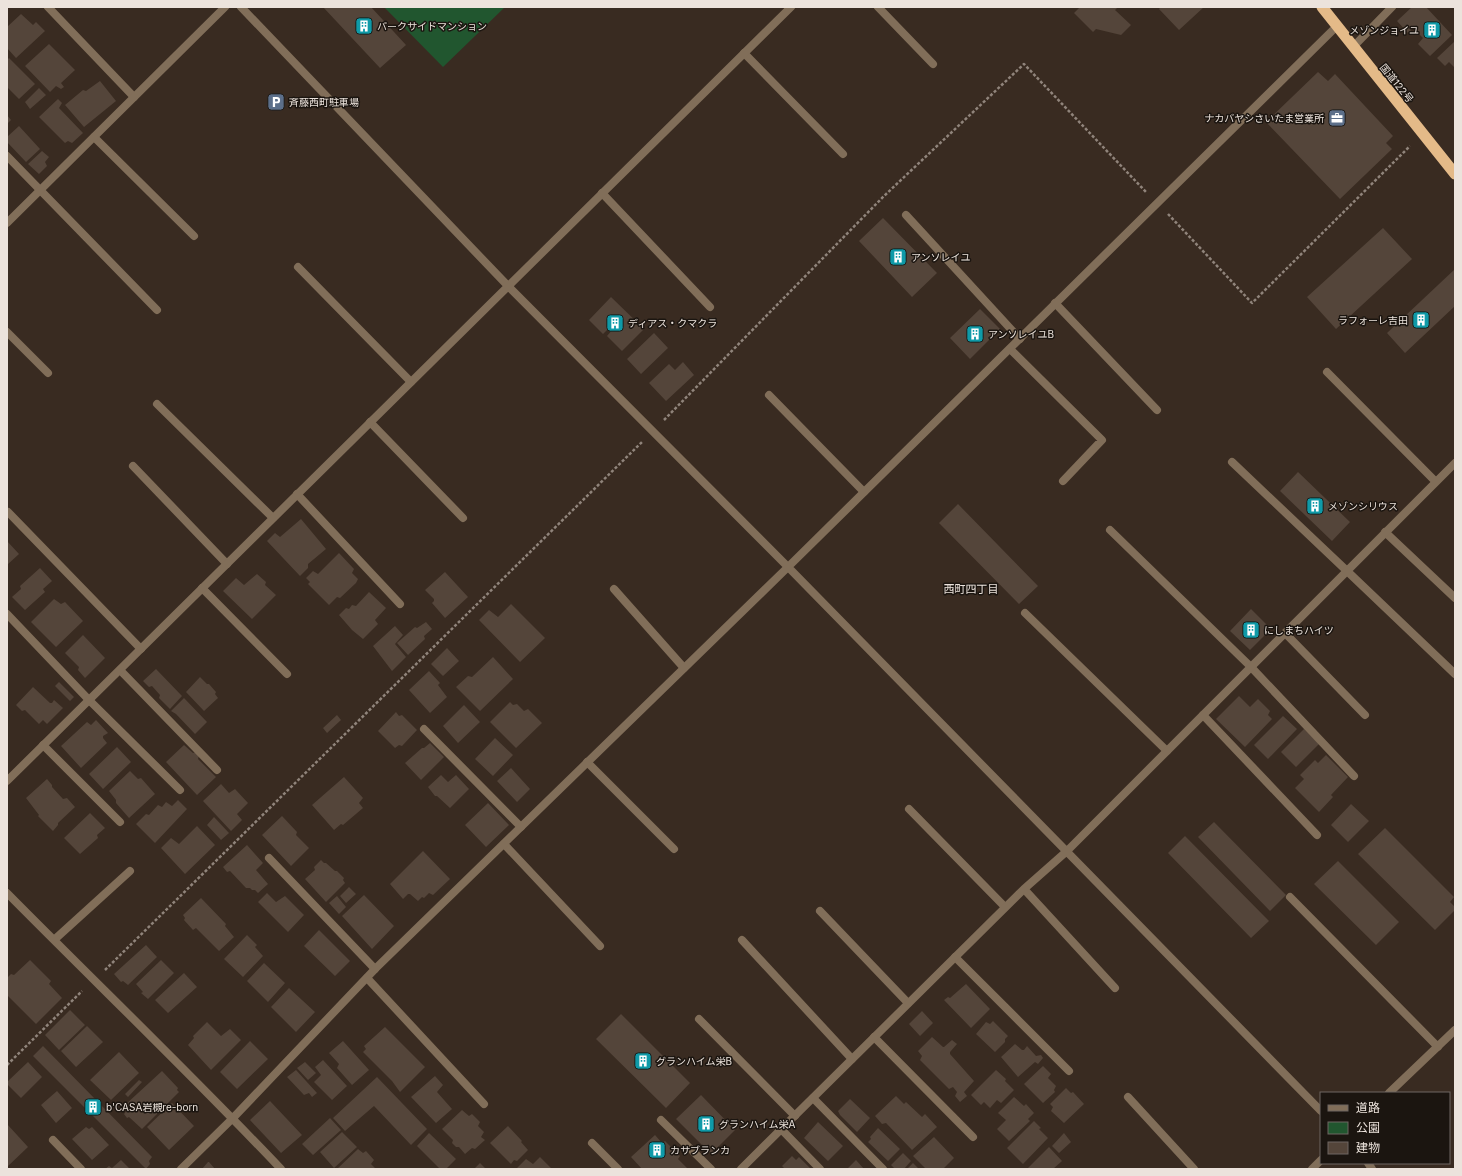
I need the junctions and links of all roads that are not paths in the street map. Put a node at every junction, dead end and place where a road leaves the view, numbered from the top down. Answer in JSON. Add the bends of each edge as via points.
{"nodes":[{"id":1,"x":48,"y":7,"type":"edge"},
{"id":2,"x":225,"y":7,"type":"edge"},
{"id":3,"x":242,"y":7,"type":"edge"},
{"id":4,"x":878,"y":7,"type":"edge"},
{"id":5,"x":1322,"y":7,"type":"edge"},
{"id":6,"x":1392,"y":7,"type":"edge"},
{"id":7,"x":788,"y":8,"type":"edge"},
{"id":8,"x":1337,"y":26,"type":"junction"},
{"id":9,"x":1353,"y":47,"type":"junction"},
{"id":10,"x":744,"y":53,"type":"junction"},
{"id":11,"x":933,"y":64,"type":"dead end"},
{"id":12,"x":134,"y":97,"type":"junction"},
{"id":13,"x":94,"y":136,"type":"junction"},
{"id":14,"x":843,"y":154,"type":"dead end"},
{"id":15,"x":7,"y":156,"type":"edge"},
{"id":16,"x":1455,"y":174,"type":"edge"},
{"id":17,"x":40,"y":190,"type":"junction"},
{"id":18,"x":602,"y":193,"type":"junction"},
{"id":19,"x":906,"y":215,"type":"dead end"},
{"id":20,"x":7,"y":223,"type":"edge"},
{"id":21,"x":194,"y":236,"type":"dead end"},
{"id":22,"x":298,"y":267,"type":"dead end"},
{"id":23,"x":508,"y":286,"type":"junction"},
{"id":24,"x":1055,"y":303,"type":"junction"},
{"id":25,"x":710,"y":307,"type":"dead end"},
{"id":26,"x":157,"y":310,"type":"dead end"},
{"id":27,"x":7,"y":332,"type":"edge"},
{"id":28,"x":1020,"y":339,"type":"junction"},
{"id":29,"x":1010,"y":349,"type":"junction"},
{"id":30,"x":1328,"y":372,"type":"dead end"},
{"id":31,"x":48,"y":373,"type":"dead end"},
{"id":32,"x":411,"y":382,"type":"junction"},
{"id":33,"x":769,"y":395,"type":"dead end"},
{"id":34,"x":157,"y":404,"type":"dead end"},
{"id":35,"x":1157,"y":410,"type":"dead end"},
{"id":36,"x":370,"y":422,"type":"junction"},
{"id":37,"x":1232,"y":462,"type":"dead end"},
{"id":38,"x":1455,"y":463,"type":"edge"},
{"id":39,"x":133,"y":466,"type":"dead end"},
{"id":40,"x":1063,"y":482,"type":"dead end"},
{"id":41,"x":1436,"y":482,"type":"junction"},
{"id":42,"x":864,"y":492,"type":"junction"},
{"id":43,"x":297,"y":494,"type":"junction"},
{"id":44,"x":8,"y":512,"type":"dead end"},
{"id":45,"x":273,"y":518,"type":"junction"},
{"id":46,"x":463,"y":518,"type":"dead end"},
{"id":47,"x":1110,"y":530,"type":"dead end"},
{"id":48,"x":1385,"y":532,"type":"junction"},
{"id":49,"x":227,"y":564,"type":"junction"},
{"id":50,"x":788,"y":567,"type":"junction"},
{"id":51,"x":1347,"y":571,"type":"junction"},
{"id":52,"x":202,"y":588,"type":"junction"},
{"id":53,"x":614,"y":589,"type":"dead end"},
{"id":54,"x":1455,"y":598,"type":"edge"},
{"id":55,"x":400,"y":604,"type":"dead end"},
{"id":56,"x":1025,"y":613,"type":"dead end"},
{"id":57,"x":7,"y":614,"type":"edge"},
{"id":58,"x":1285,"y":633,"type":"junction"},
{"id":59,"x":141,"y":648,"type":"junction"},
{"id":60,"x":1251,"y":667,"type":"junction"},
{"id":61,"x":684,"y":668,"type":"junction"},
{"id":62,"x":120,"y":670,"type":"junction"},
{"id":63,"x":287,"y":674,"type":"dead end"},
{"id":64,"x":1455,"y":674,"type":"edge"},
{"id":65,"x":89,"y":700,"type":"junction"},
{"id":66,"x":1203,"y":715,"type":"junction"},
{"id":67,"x":1365,"y":715,"type":"dead end"},
{"id":68,"x":424,"y":729,"type":"dead end"},
{"id":69,"x":43,"y":745,"type":"junction"},
{"id":70,"x":1166,"y":751,"type":"junction"},
{"id":71,"x":587,"y":762,"type":"junction"},
{"id":72,"x":217,"y":770,"type":"dead end"},
{"id":73,"x":1354,"y":776,"type":"dead end"},
{"id":74,"x":7,"y":781,"type":"edge"},
{"id":75,"x":180,"y":790,"type":"dead end"},
{"id":76,"x":909,"y":808,"type":"dead end"},
{"id":77,"x":120,"y":822,"type":"dead end"},
{"id":78,"x":521,"y":827,"type":"junction"},
{"id":79,"x":1316,"y":836,"type":"dead end"},
{"id":80,"x":504,"y":844,"type":"junction"},
{"id":81,"x":674,"y":849,"type":"dead end"},
{"id":82,"x":1067,"y":851,"type":"junction"},
{"id":83,"x":269,"y":858,"type":"dead end"},
{"id":84,"x":130,"y":871,"type":"dead end"},
{"id":85,"x":1024,"y":889,"type":"junction"},
{"id":86,"x":7,"y":893,"type":"edge"},
{"id":87,"x":1290,"y":897,"type":"dead end"},
{"id":88,"x":1005,"y":907,"type":"junction"},
{"id":89,"x":820,"y":911,"type":"dead end"},
{"id":90,"x":54,"y":940,"type":"junction"},
{"id":91,"x":742,"y":940,"type":"dead end"},
{"id":92,"x":600,"y":946,"type":"dead end"},
{"id":93,"x":955,"y":957,"type":"junction"},
{"id":94,"x":375,"y":969,"type":"junction"},
{"id":95,"x":367,"y":978,"type":"junction"},
{"id":96,"x":1115,"y":988,"type":"dead end"},
{"id":97,"x":908,"y":1003,"type":"junction"},
{"id":98,"x":699,"y":1019,"type":"dead end"},
{"id":99,"x":1455,"y":1030,"type":"edge"},
{"id":100,"x":874,"y":1037,"type":"junction"},
{"id":101,"x":1438,"y":1048,"type":"junction"},
{"id":102,"x":852,"y":1058,"type":"junction"},
{"id":103,"x":1069,"y":1071,"type":"dead end"},
{"id":104,"x":1390,"y":1092,"type":"edge"},
{"id":105,"x":1128,"y":1097,"type":"dead end"},
{"id":106,"x":812,"y":1098,"type":"junction"},
{"id":107,"x":484,"y":1104,"type":"dead end"},
{"id":108,"x":1320,"y":1110,"type":"edge"},
{"id":109,"x":795,"y":1116,"type":"junction"},
{"id":110,"x":233,"y":1118,"type":"junction"},
{"id":111,"x":661,"y":1120,"type":"dead end"},
{"id":112,"x":781,"y":1129,"type":"junction"},
{"id":113,"x":973,"y":1137,"type":"dead end"},
{"id":114,"x":53,"y":1140,"type":"dead end"},
{"id":115,"x":592,"y":1143,"type":"dead end"},
{"id":116,"x":1320,"y":1161,"type":"edge"},
{"id":117,"x":81,"y":1169,"type":"edge"},
{"id":118,"x":181,"y":1169,"type":"edge"},
{"id":119,"x":282,"y":1169,"type":"edge"},
{"id":120,"x":618,"y":1169,"type":"edge"},
{"id":121,"x":711,"y":1169,"type":"edge"},
{"id":122,"x":741,"y":1169,"type":"edge"},
{"id":123,"x":820,"y":1169,"type":"edge"},
{"id":124,"x":883,"y":1169,"type":"edge"},
{"id":125,"x":1194,"y":1169,"type":"edge"},
{"id":126,"x":1312,"y":1169,"type":"edge"}],
"edges":[{"from":1,"to":12,"type":"street"},
{"from":2,"to":12,"type":"street"},
{"from":3,"to":23,"type":"street"},
{"from":4,"to":11,"type":"street"},
{"from":5,"to":8,"type":"highway","name":"国道122号"},
{"from":6,"to":9,"type":"street"},
{"from":7,"to":10,"type":"street"},
{"from":8,"to":9,"type":"highway","name":"国道122号"},
{"from":8,"to":24,"type":"street"},
{"from":9,"to":16,"type":"highway","name":"国道122号"},
{"from":10,"to":14,"type":"street"},
{"from":10,"to":18,"type":"street"},
{"from":12,"to":13,"type":"street"},
{"from":13,"to":17,"type":"street"},
{"from":13,"to":21,"type":"street"},
{"from":15,"to":17,"type":"street"},
{"from":17,"to":20,"type":"street"},
{"from":17,"to":26,"type":"street"},
{"from":18,"to":23,"type":"street"},
{"from":18,"to":25,"type":"street"},
{"from":19,"to":28,"type":"street"},
{"from":22,"to":32,"type":"street"},
{"from":23,"to":32,"type":"street"},
{"from":23,"to":50,"type":"street"},
{"from":24,"to":28,"type":"street"},
{"from":24,"to":35,"type":"street"},
{"from":27,"to":31,"type":"street"},
{"from":28,"to":29,"type":"street"},
{"from":29,"to":40,"type":"street","via":[[1102,440]]},
{"from":29,"to":42,"type":"street"},
{"from":30,"to":41,"type":"street"},
{"from":32,"to":36,"type":"street"},
{"from":33,"to":42,"type":"street"},
{"from":34,"to":45,"type":"street"},
{"from":36,"to":43,"type":"street"},
{"from":36,"to":46,"type":"street"},
{"from":37,"to":51,"type":"street"},
{"from":38,"to":41,"type":"street"},
{"from":39,"to":49,"type":"street"},
{"from":41,"to":48,"type":"street"},
{"from":42,"to":50,"type":"street"},
{"from":43,"to":45,"type":"street"},
{"from":43,"to":55,"type":"street"},
{"from":44,"to":59,"type":"street"},
{"from":45,"to":49,"type":"street"},
{"from":47,"to":60,"type":"street"},
{"from":48,"to":51,"type":"street"},
{"from":48,"to":54,"type":"street"},
{"from":49,"to":52,"type":"street"},
{"from":50,"to":61,"type":"street"},
{"from":50,"to":82,"type":"street"},
{"from":51,"to":58,"type":"street"},
{"from":51,"to":64,"type":"street"},
{"from":52,"to":59,"type":"street"},
{"from":52,"to":63,"type":"street"},
{"from":53,"to":61,"type":"street"},
{"from":56,"to":70,"type":"street"},
{"from":57,"to":65,"type":"street"},
{"from":58,"to":60,"type":"street"},
{"from":58,"to":67,"type":"street"},
{"from":59,"to":62,"type":"street"},
{"from":60,"to":66,"type":"street"},
{"from":60,"to":73,"type":"street"},
{"from":61,"to":71,"type":"street"},
{"from":62,"to":65,"type":"street"},
{"from":62,"to":72,"type":"street"},
{"from":65,"to":69,"type":"street"},
{"from":65,"to":75,"type":"street"},
{"from":66,"to":70,"type":"street"},
{"from":66,"to":79,"type":"street"},
{"from":68,"to":78,"type":"street"},
{"from":69,"to":74,"type":"street"},
{"from":69,"to":77,"type":"street"},
{"from":70,"to":82,"type":"street"},
{"from":71,"to":78,"type":"street"},
{"from":71,"to":81,"type":"street"},
{"from":76,"to":88,"type":"street"},
{"from":78,"to":80,"type":"street"},
{"from":80,"to":92,"type":"street"},
{"from":80,"to":94,"type":"street"},
{"from":82,"to":85,"type":"street"},
{"from":82,"to":108,"type":"street"},
{"from":83,"to":94,"type":"street"},
{"from":84,"to":90,"type":"street"},
{"from":85,"to":88,"type":"street"},
{"from":85,"to":96,"type":"street"},
{"from":86,"to":90,"type":"street"},
{"from":87,"to":101,"type":"street"},
{"from":88,"to":93,"type":"street"},
{"from":89,"to":97,"type":"street"},
{"from":90,"to":110,"type":"street"},
{"from":91,"to":102,"type":"street"},
{"from":93,"to":97,"type":"street"},
{"from":93,"to":103,"type":"street"},
{"from":94,"to":95,"type":"street"},
{"from":95,"to":107,"type":"street"},
{"from":95,"to":110,"type":"street"},
{"from":97,"to":100,"type":"street"},
{"from":98,"to":109,"type":"street"},
{"from":99,"to":101,"type":"street"},
{"from":100,"to":102,"type":"street"},
{"from":100,"to":113,"type":"street"},
{"from":101,"to":104,"type":"street"},
{"from":102,"to":106,"type":"street"},
{"from":105,"to":125,"type":"street"},
{"from":106,"to":109,"type":"street"},
{"from":106,"to":124,"type":"street"},
{"from":109,"to":112,"type":"street"},
{"from":110,"to":118,"type":"street"},
{"from":110,"to":119,"type":"street"},
{"from":111,"to":121,"type":"street"},
{"from":112,"to":122,"type":"street"},
{"from":112,"to":123,"type":"street"},
{"from":114,"to":117,"type":"street"},
{"from":115,"to":120,"type":"street"},
{"from":116,"to":126,"type":"street"}]}
